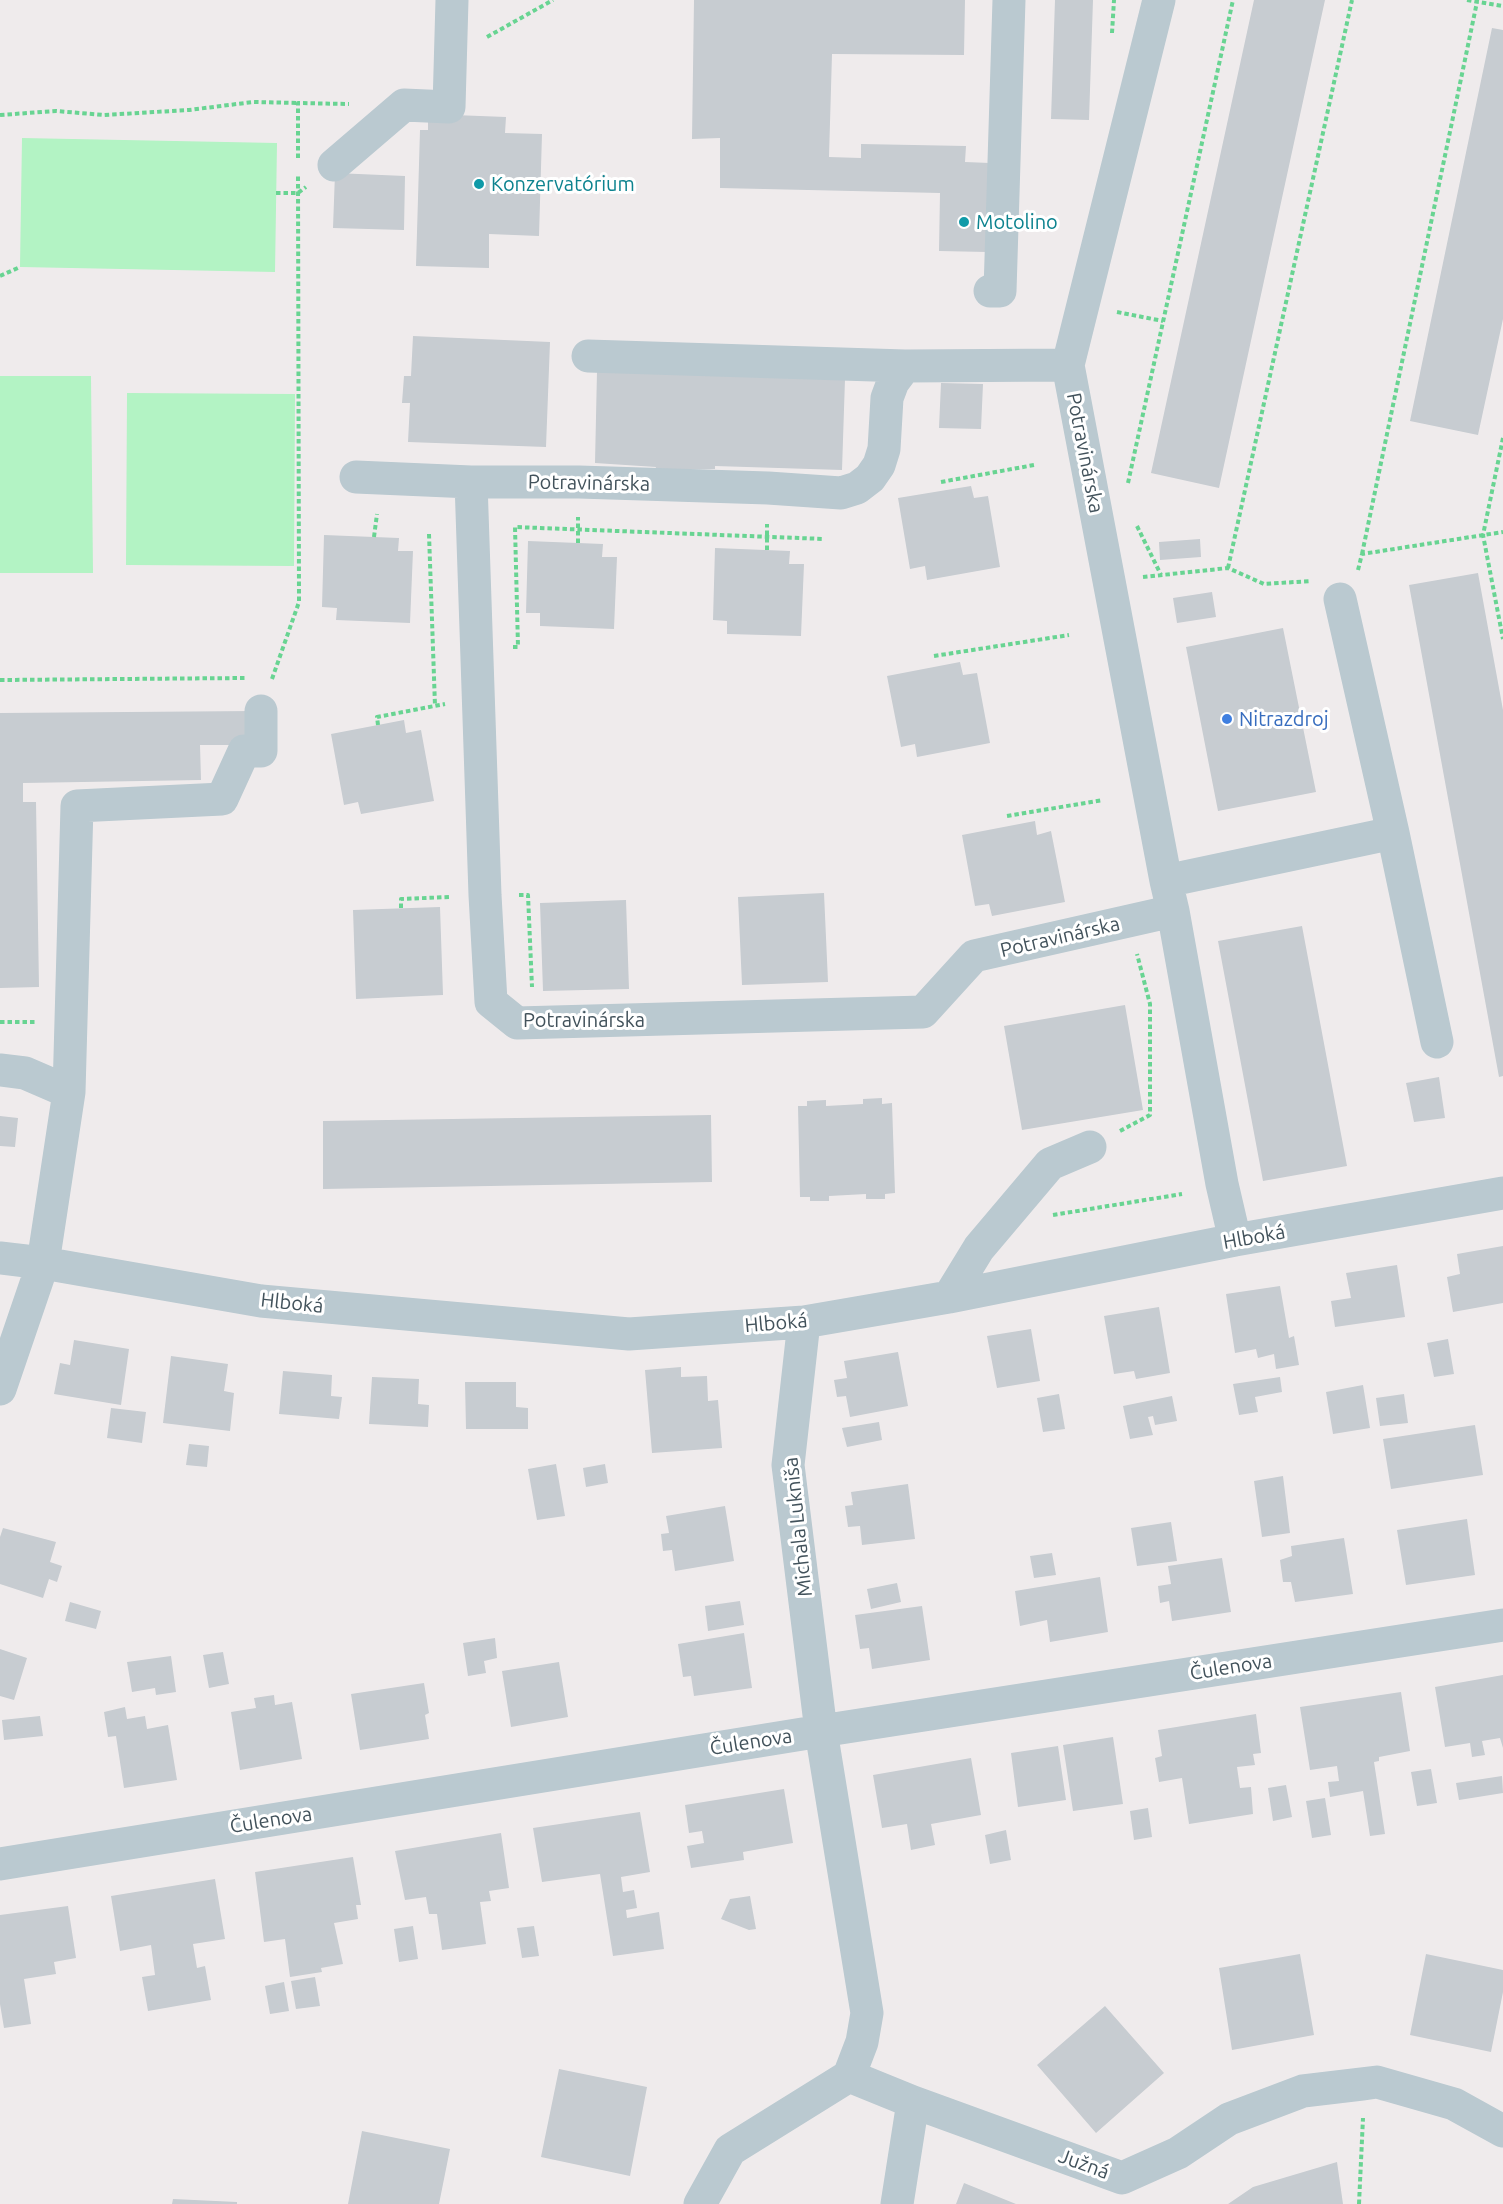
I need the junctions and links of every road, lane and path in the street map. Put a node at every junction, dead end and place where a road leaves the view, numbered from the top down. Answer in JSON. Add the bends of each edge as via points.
{"nodes":[{"id":1,"x":452,"y":0,"type":"edge"},
{"id":2,"x":553,"y":0,"type":"edge"},
{"id":3,"x":1009,"y":0,"type":"edge"},
{"id":4,"x":1159,"y":0,"type":"edge"},
{"id":5,"x":1233,"y":0,"type":"edge"},
{"id":6,"x":1352,"y":0,"type":"edge"},
{"id":7,"x":1467,"y":0,"type":"edge"},
{"id":8,"x":1477,"y":2,"type":"junction"},
{"id":9,"x":1503,"y":6,"type":"edge"},
{"id":10,"x":450,"y":59,"type":"junction"},
{"id":11,"x":298,"y":103,"type":"junction"},
{"id":12,"x":404,"y":105,"type":"junction"},
{"id":13,"x":0,"y":114,"type":"edge"},
{"id":14,"x":298,"y":159,"type":"dead end"},
{"id":15,"x":334,"y":165,"type":"dead end"},
{"id":16,"x":298,"y":171,"type":"dead end"},
{"id":17,"x":276,"y":193,"type":"dead end"},
{"id":18,"x":298,"y":193,"type":"junction"},
{"id":19,"x":20,"y":267,"type":"dead end"},
{"id":20,"x":0,"y":276,"type":"edge"},
{"id":21,"x":990,"y":291,"type":"dead end"},
{"id":22,"x":1082,"y":306,"type":"junction"},
{"id":23,"x":1163,"y":321,"type":"junction"},
{"id":24,"x":588,"y":356,"type":"dead end"},
{"id":25,"x":1068,"y":365,"type":"junction"},
{"id":26,"x":904,"y":366,"type":"junction"},
{"id":27,"x":1503,"y":438,"type":"edge"},
{"id":28,"x":1034,"y":465,"type":"dead end"},
{"id":29,"x":356,"y":477,"type":"dead end"},
{"id":30,"x":471,"y":482,"type":"junction"},
{"id":31,"x":941,"y":482,"type":"dead end"},
{"id":32,"x":1127,"y":490,"type":"dead end"},
{"id":33,"x":1135,"y":522,"type":"dead end"},
{"id":34,"x":1503,"y":532,"type":"edge"},
{"id":35,"x":429,"y":534,"type":"dead end"},
{"id":36,"x":1483,"y":535,"type":"junction"},
{"id":37,"x":824,"y":539,"type":"dead end"},
{"id":38,"x":1362,"y":554,"type":"junction"},
{"id":39,"x":1228,"y":568,"type":"junction"},
{"id":40,"x":1161,"y":575,"type":"junction"},
{"id":41,"x":1109,"y":580,"type":"junction"},
{"id":42,"x":1339,"y":585,"type":"junction"},
{"id":43,"x":1069,"y":635,"type":"dead end"},
{"id":44,"x":1503,"y":639,"type":"edge"},
{"id":45,"x":476,"y":648,"type":"junction"},
{"id":46,"x":934,"y":657,"type":"dead end"},
{"id":47,"x":249,"y":678,"type":"dead end"},
{"id":48,"x":260,"y":678,"type":"dead end"},
{"id":49,"x":272,"y":678,"type":"junction"},
{"id":50,"x":0,"y":680,"type":"edge"},
{"id":51,"x":478,"y":698,"type":"junction"},
{"id":52,"x":435,"y":706,"type":"junction"},
{"id":53,"x":261,"y":711,"type":"joint"},
{"id":54,"x":378,"y":725,"type":"dead end"},
{"id":55,"x":1103,"y":800,"type":"dead end"},
{"id":56,"x":1007,"y":816,"type":"dead end"},
{"id":57,"x":1393,"y":834,"type":"junction"},
{"id":58,"x":484,"y":896,"type":"junction"},
{"id":59,"x":1169,"y":896,"type":"junction"},
{"id":60,"x":402,"y":908,"type":"dead end"},
{"id":61,"x":1129,"y":921,"type":"junction"},
{"id":62,"x":533,"y":997,"type":"dead end"},
{"id":63,"x":1437,"y":1042,"type":"dead end"},
{"id":64,"x":0,"y":1070,"type":"edge"},
{"id":65,"x":69,"y":1092,"type":"junction"},
{"id":66,"x":1090,"y":1147,"type":"joint"},
{"id":67,"x":1503,"y":1193,"type":"edge"},
{"id":68,"x":1182,"y":1194,"type":"dead end"},
{"id":69,"x":1048,"y":1216,"type":"dead end"},
{"id":70,"x":1235,"y":1240,"type":"junction"},
{"id":71,"x":0,"y":1258,"type":"edge"},
{"id":72,"x":43,"y":1263,"type":"junction"},
{"id":73,"x":949,"y":1297,"type":"junction"},
{"id":74,"x":804,"y":1322,"type":"junction"},
{"id":75,"x":0,"y":1389,"type":"edge"},
{"id":76,"x":1503,"y":1625,"type":"edge"},
{"id":77,"x":821,"y":1731,"type":"junction"},
{"id":78,"x":0,"y":1864,"type":"edge"},
{"id":79,"x":849,"y":2076,"type":"junction"},
{"id":80,"x":1362,"y":2084,"type":"junction"},
{"id":81,"x":913,"y":2102,"type":"junction"},
{"id":82,"x":1503,"y":2131,"type":"edge"},
{"id":83,"x":700,"y":2204,"type":"edge"},
{"id":84,"x":897,"y":2204,"type":"edge"},
{"id":85,"x":1359,"y":2204,"type":"edge"}],
"edges":[{"from":1,"to":10,"type":"street"},
{"from":2,"to":10,"type":"path"},
{"from":3,"to":21,"type":"street","via":[[1000,291]]},
{"from":4,"to":22,"type":"street","name":"Potravinárska"},
{"from":5,"to":23,"type":"path"},
{"from":6,"to":39,"type":"path"},
{"from":7,"to":8,"type":"path"},
{"from":8,"to":9,"type":"path"},
{"from":8,"to":38,"type":"path"},
{"from":10,"to":12,"type":"street","via":[[449,107]]},
{"from":11,"to":12,"type":"path"},
{"from":11,"to":13,"type":"path","via":[[253,102],[104,115],[56,111]]},
{"from":11,"to":14,"type":"path"},
{"from":12,"to":15,"type":"street"},
{"from":16,"to":18,"type":"path"},
{"from":17,"to":18,"type":"path"},
{"from":18,"to":49,"type":"path","via":[[299,602]]},
{"from":19,"to":20,"type":"path"},
{"from":22,"to":23,"type":"path"},
{"from":22,"to":25,"type":"street","name":"Potravinárska"},
{"from":23,"to":32,"type":"path"},
{"from":24,"to":26,"type":"street"},
{"from":25,"to":26,"type":"street"},
{"from":25,"to":41,"type":"street","name":"Potravinárska"},
{"from":26,"to":30,"type":"street","name":"Potravinárska","via":[[887,398],[884,449],[879,465],[857,488],[841,493],[579,482]]},
{"from":27,"to":36,"type":"path"},
{"from":28,"to":31,"type":"path"},
{"from":29,"to":30,"type":"street","name":"Potravinárska"},
{"from":30,"to":45,"type":"street","name":"Potravinárska"},
{"from":33,"to":40,"type":"path"},
{"from":34,"to":36,"type":"path"},
{"from":35,"to":52,"type":"path"},
{"from":36,"to":38,"type":"path"},
{"from":36,"to":44,"type":"path"},
{"from":37,"to":45,"type":"path","via":[[515,527],[518,647]]},
{"from":38,"to":42,"type":"path"},
{"from":39,"to":40,"type":"path"},
{"from":39,"to":42,"type":"path","via":[[1264,584]]},
{"from":40,"to":41,"type":"path"},
{"from":41,"to":59,"type":"street","name":"Potravinárska"},
{"from":42,"to":57,"type":"street"},
{"from":43,"to":46,"type":"path"},
{"from":45,"to":51,"type":"street","name":"Potravinárska"},
{"from":47,"to":50,"type":"path"},
{"from":48,"to":49,"type":"path"},
{"from":49,"to":53,"type":"path"},
{"from":51,"to":52,"type":"path"},
{"from":51,"to":58,"type":"street","name":"Potravinárska"},
{"from":52,"to":54,"type":"path","via":[[377,717]]},
{"from":53,"to":65,"type":"street","via":[[261,751],[244,751],[222,799],[77,806]]},
{"from":55,"to":56,"type":"path"},
{"from":57,"to":59,"type":"street"},
{"from":57,"to":63,"type":"street"},
{"from":58,"to":60,"type":"path","via":[[401,899]]},
{"from":58,"to":61,"type":"street","name":"Potravinárska","via":[[491,1002],[517,1023],[923,1012],[974,956]]},
{"from":58,"to":62,"type":"path","via":[[528,895]]},
{"from":59,"to":61,"type":"street","name":"Potravinárska"},
{"from":59,"to":70,"type":"street","name":"Potravinárska"},
{"from":61,"to":66,"type":"path","via":[[1150,1004],[1150,1115]]},
{"from":64,"to":65,"type":"street","via":[[25,1073]]},
{"from":65,"to":72,"type":"street"},
{"from":66,"to":73,"type":"street","via":[[1050,1164],[979,1248]]},
{"from":67,"to":70,"type":"street","name":"Hlboká"},
{"from":68,"to":69,"type":"path"},
{"from":70,"to":73,"type":"street","name":"Hlboká"},
{"from":71,"to":72,"type":"street","name":"Hlboká"},
{"from":72,"to":74,"type":"street","name":"Hlboká","via":[[261,1301],[629,1334]]},
{"from":72,"to":75,"type":"street"},
{"from":73,"to":74,"type":"street","name":"Hlboká"},
{"from":74,"to":77,"type":"street","name":"Michala Lukniša","via":[[788,1465]]},
{"from":76,"to":77,"type":"street","name":"Čulenova"},
{"from":77,"to":78,"type":"street","name":"Čulenova"},
{"from":77,"to":79,"type":"street","name":"Michala Lukniša","via":[[867,2013],[862,2042]]},
{"from":79,"to":81,"type":"street","name":"Južná"},
{"from":79,"to":83,"type":"street","via":[[730,2150]]},
{"from":80,"to":81,"type":"street","name":"Južná","via":[[1303,2091],[1228,2119],[1178,2153],[1122,2178]]},
{"from":80,"to":82,"type":"street","name":"Južná","via":[[1377,2082],[1454,2104]]},
{"from":80,"to":85,"type":"path"},
{"from":81,"to":84,"type":"street"}]}
